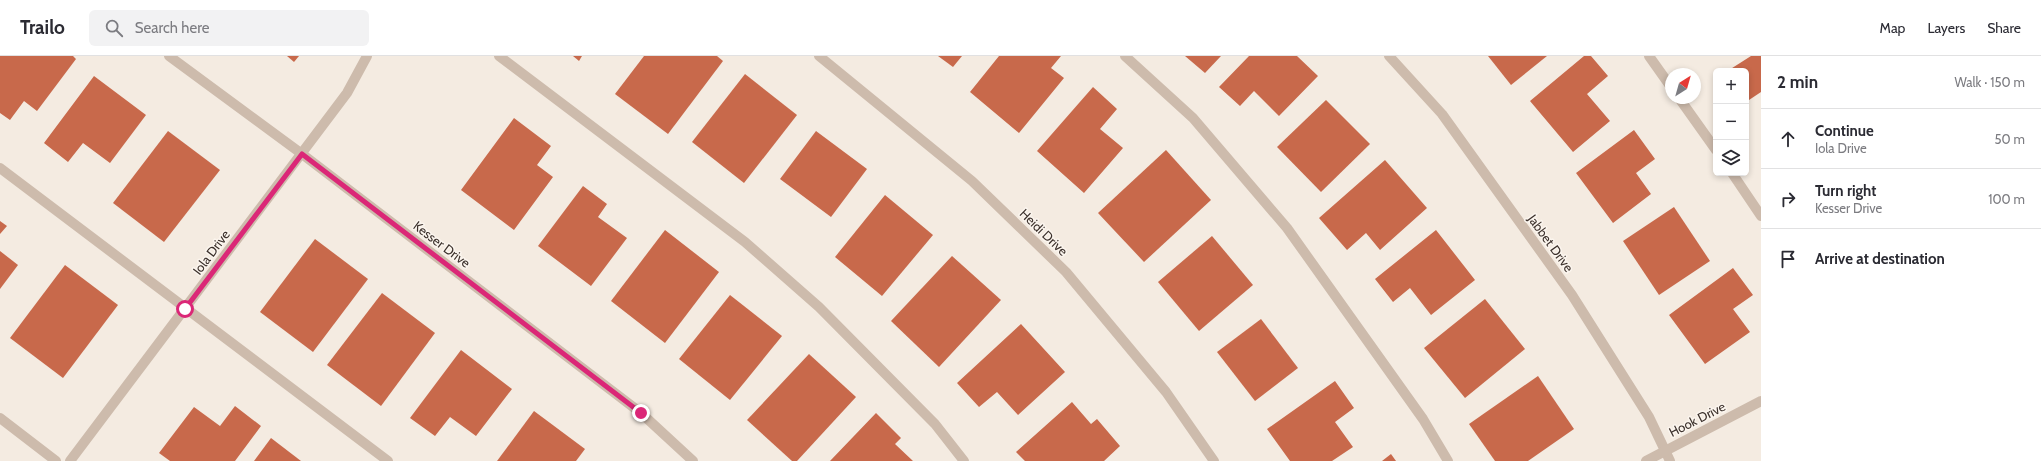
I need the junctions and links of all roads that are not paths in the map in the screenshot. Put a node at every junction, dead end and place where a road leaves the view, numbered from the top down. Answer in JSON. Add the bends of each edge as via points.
{"nodes":[{"id":1,"x":169,"y":56,"type":"edge"},
{"id":2,"x":367,"y":56,"type":"edge"},
{"id":3,"x":499,"y":56,"type":"edge"},
{"id":4,"x":820,"y":56,"type":"edge"},
{"id":5,"x":1125,"y":56,"type":"edge"},
{"id":6,"x":1389,"y":56,"type":"edge"},
{"id":7,"x":1649,"y":56,"type":"edge"},
{"id":8,"x":1665,"y":79,"type":"edge"},
{"id":9,"x":1683,"y":104,"type":"edge"},
{"id":10,"x":1713,"y":146,"type":"edge"},
{"id":11,"x":302,"y":154,"type":"junction"},
{"id":12,"x":0,"y":168,"type":"edge"},
{"id":13,"x":1734,"y":176,"type":"edge"},
{"id":14,"x":1761,"y":216,"type":"edge"},
{"id":15,"x":185,"y":309,"type":"junction"},
{"id":16,"x":1761,"y":401,"type":"edge"},
{"id":17,"x":0,"y":418,"type":"edge"},
{"id":18,"x":1664,"y":451,"type":"junction"},
{"id":19,"x":56,"y":461,"type":"edge"},
{"id":20,"x":70,"y":461,"type":"edge"},
{"id":21,"x":388,"y":461,"type":"edge"},
{"id":22,"x":693,"y":461,"type":"edge"},
{"id":23,"x":964,"y":461,"type":"edge"},
{"id":24,"x":1214,"y":461,"type":"edge"},
{"id":25,"x":1448,"y":461,"type":"edge"},
{"id":26,"x":1646,"y":461,"type":"edge"},
{"id":27,"x":1670,"y":461,"type":"edge"}],
"edges":[{"from":1,"to":11,"type":"street","name":"Kesser Drive"},
{"from":2,"to":11,"type":"street","name":"Iola Drive","via":[[347,93]]},
{"from":3,"to":23,"type":"street","via":[[745,242],[819,307],[935,424]]},
{"from":4,"to":24,"type":"street","name":"Heidi Drive","via":[[972,181],[1066,272],[1166,392]]},
{"from":5,"to":25,"type":"street","via":[[1193,118],[1287,228],[1423,419]]},
{"from":6,"to":18,"type":"street","name":"Jabbet Drive","via":[[1442,114],[1572,295],[1649,417]]},
{"from":7,"to":8,"type":"street"},
{"from":9,"to":10,"type":"street"},
{"from":11,"to":15,"type":"street","name":"Iola Drive"},
{"from":11,"to":22,"type":"street","name":"Kesser Drive","via":[[641,413]]},
{"from":12,"to":15,"type":"street"},
{"from":13,"to":14,"type":"street"},
{"from":15,"to":20,"type":"street","name":"Iola Drive"},
{"from":15,"to":21,"type":"street"},
{"from":16,"to":18,"type":"street","name":"Hook Drive"},
{"from":17,"to":19,"type":"street"},
{"from":18,"to":26,"type":"street","name":"Hook Drive"},
{"from":18,"to":27,"type":"street","name":"Jabbet Drive"}]}
